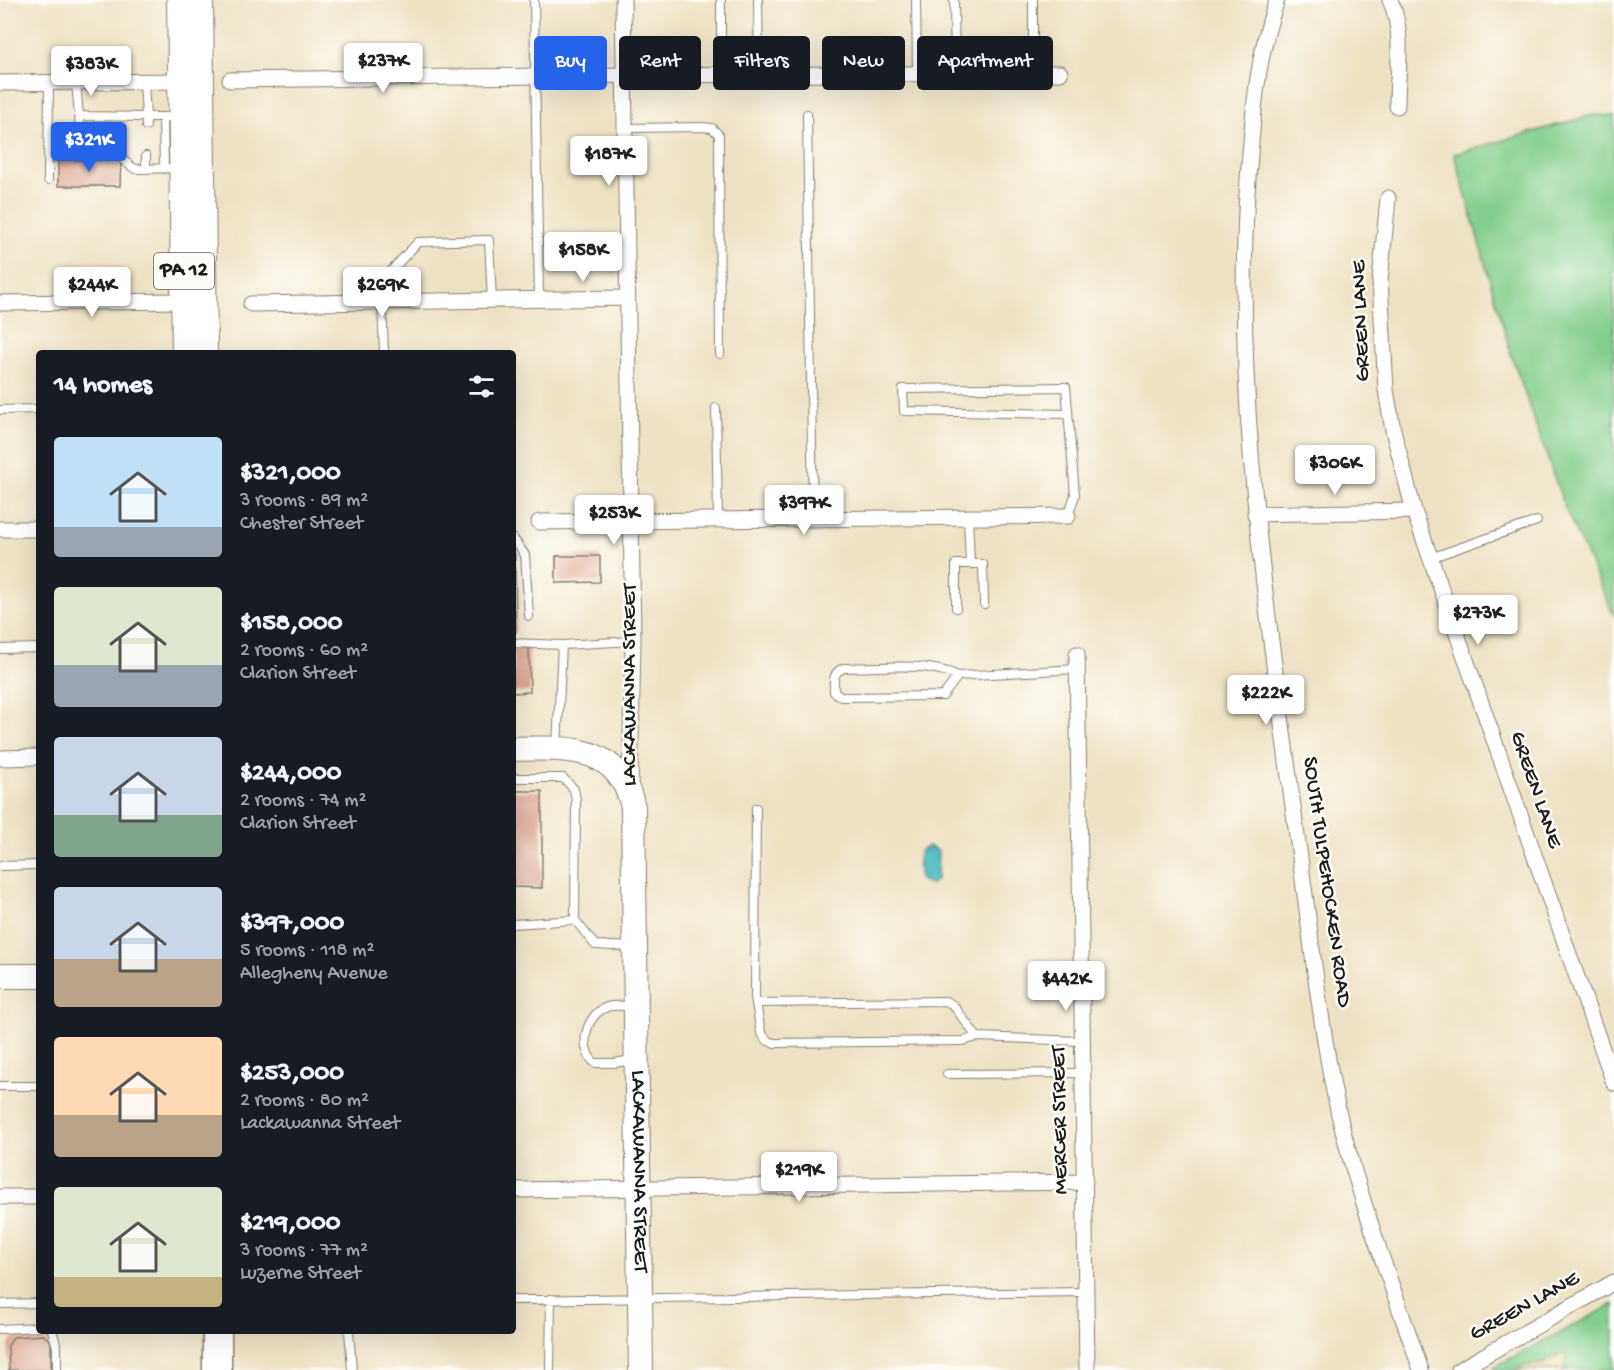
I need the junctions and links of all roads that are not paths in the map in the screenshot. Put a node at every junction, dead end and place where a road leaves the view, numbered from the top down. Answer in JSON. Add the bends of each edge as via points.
{"nodes":[{"id":1,"x":180,"y":0,"type":"edge"},
{"id":2,"x":200,"y":0,"type":"edge"},
{"id":3,"x":534,"y":0,"type":"edge"},
{"id":4,"x":623,"y":0,"type":"edge"},
{"id":5,"x":721,"y":0,"type":"edge"},
{"id":6,"x":758,"y":0,"type":"edge"},
{"id":7,"x":916,"y":0,"type":"edge"},
{"id":8,"x":954,"y":0,"type":"edge"},
{"id":9,"x":1033,"y":0,"type":"edge"},
{"id":10,"x":1277,"y":0,"type":"edge"},
{"id":11,"x":1390,"y":0,"type":"edge"},
{"id":12,"x":535,"y":36,"type":"edge"},
{"id":13,"x":623,"y":36,"type":"edge"},
{"id":14,"x":721,"y":36,"type":"edge"},
{"id":15,"x":758,"y":36,"type":"edge"},
{"id":16,"x":954,"y":36,"type":"edge"},
{"id":17,"x":1033,"y":36,"type":"edge"},
{"id":18,"x":1053,"y":73,"type":"edge"},
{"id":19,"x":1060,"y":73,"type":"dead end"},
{"id":20,"x":810,"y":74,"type":"edge"},
{"id":21,"x":917,"y":74,"type":"joint"},
{"id":22,"x":534,"y":76,"type":"edge"},
{"id":23,"x":230,"y":80,"type":"dead end"},
{"id":24,"x":75,"y":81,"type":"junction"},
{"id":25,"x":144,"y":81,"type":"junction"},
{"id":26,"x":181,"y":81,"type":"junction"},
{"id":27,"x":49,"y":82,"type":"junction"},
{"id":28,"x":0,"y":83,"type":"edge"},
{"id":29,"x":536,"y":90,"type":"edge"},
{"id":30,"x":624,"y":90,"type":"edge"},
{"id":31,"x":1398,"y":106,"type":"dead end"},
{"id":32,"x":807,"y":114,"type":"dead end"},
{"id":33,"x":79,"y":116,"type":"junction"},
{"id":34,"x":121,"y":117,"type":"junction"},
{"id":35,"x":146,"y":117,"type":"junction"},
{"id":36,"x":172,"y":117,"type":"junction"},
{"id":37,"x":146,"y":126,"type":"dead end"},
{"id":38,"x":121,"y":127,"type":"dead end"},
{"id":39,"x":624,"y":128,"type":"junction"},
{"id":40,"x":146,"y":156,"type":"dead end"},
{"id":41,"x":173,"y":168,"type":"junction"},
{"id":42,"x":146,"y":169,"type":"junction"},
{"id":43,"x":48,"y":180,"type":"dead end"},
{"id":44,"x":1388,"y":198,"type":"dead end"},
{"id":45,"x":627,"y":298,"type":"junction"},
{"id":46,"x":184,"y":300,"type":"junction"},
{"id":47,"x":492,"y":300,"type":"junction"},
{"id":48,"x":539,"y":300,"type":"junction"},
{"id":49,"x":386,"y":302,"type":"junction"},
{"id":50,"x":0,"y":303,"type":"edge"},
{"id":51,"x":251,"y":304,"type":"dead end"},
{"id":52,"x":185,"y":350,"type":"edge"},
{"id":53,"x":204,"y":350,"type":"edge"},
{"id":54,"x":384,"y":350,"type":"edge"},
{"id":55,"x":720,"y":354,"type":"dead end"},
{"id":56,"x":716,"y":408,"type":"dead end"},
{"id":57,"x":36,"y":409,"type":"edge"},
{"id":58,"x":0,"y":410,"type":"edge"},
{"id":59,"x":1068,"y":414,"type":"junction"},
{"id":60,"x":1414,"y":511,"type":"junction"},
{"id":61,"x":1255,"y":514,"type":"junction"},
{"id":62,"x":1068,"y":516,"type":"joint"},
{"id":63,"x":968,"y":517,"type":"junction"},
{"id":64,"x":813,"y":519,"type":"junction"},
{"id":65,"x":718,"y":520,"type":"junction"},
{"id":66,"x":630,"y":521,"type":"junction"},
{"id":67,"x":1537,"y":521,"type":"dead end"},
{"id":68,"x":539,"y":522,"type":"dead end"},
{"id":69,"x":36,"y":529,"type":"edge"},
{"id":70,"x":0,"y":530,"type":"edge"},
{"id":71,"x":516,"y":542,"type":"edge"},
{"id":72,"x":1431,"y":558,"type":"junction"},
{"id":73,"x":970,"y":564,"type":"junction"},
{"id":74,"x":984,"y":604,"type":"dead end"},
{"id":75,"x":956,"y":608,"type":"dead end"},
{"id":76,"x":529,"y":616,"type":"dead end"},
{"id":77,"x":633,"y":641,"type":"junction"},
{"id":78,"x":516,"y":644,"type":"edge"},
{"id":79,"x":562,"y":645,"type":"junction"},
{"id":80,"x":36,"y":648,"type":"edge"},
{"id":81,"x":0,"y":649,"type":"edge"},
{"id":82,"x":1077,"y":662,"type":"joint"},
{"id":83,"x":958,"y":676,"type":"junction"},
{"id":84,"x":557,"y":748,"type":"junction"},
{"id":85,"x":516,"y":749,"type":"edge"},
{"id":86,"x":36,"y":757,"type":"edge"},
{"id":87,"x":0,"y":758,"type":"edge"},
{"id":88,"x":516,"y":778,"type":"edge"},
{"id":89,"x":630,"y":793,"type":"junction"},
{"id":90,"x":756,"y":808,"type":"dead end"},
{"id":91,"x":36,"y":865,"type":"edge"},
{"id":92,"x":0,"y":866,"type":"edge"},
{"id":93,"x":575,"y":920,"type":"junction"},
{"id":94,"x":516,"y":924,"type":"edge"},
{"id":95,"x":635,"y":947,"type":"junction"},
{"id":96,"x":0,"y":976,"type":"edge"},
{"id":97,"x":36,"y":976,"type":"edge"},
{"id":98,"x":756,"y":1003,"type":"junction"},
{"id":99,"x":636,"y":1006,"type":"junction"},
{"id":100,"x":977,"y":1036,"type":"junction"},
{"id":101,"x":1082,"y":1041,"type":"junction"},
{"id":102,"x":637,"y":1059,"type":"junction"},
{"id":103,"x":1083,"y":1073,"type":"junction"},
{"id":104,"x":947,"y":1074,"type":"dead end"},
{"id":105,"x":1614,"y":1083,"type":"edge"},
{"id":106,"x":0,"y":1086,"type":"edge"},
{"id":107,"x":36,"y":1086,"type":"edge"},
{"id":108,"x":1085,"y":1182,"type":"junction"},
{"id":109,"x":638,"y":1188,"type":"junction"},
{"id":110,"x":516,"y":1190,"type":"edge"},
{"id":111,"x":0,"y":1197,"type":"edge"},
{"id":112,"x":36,"y":1197,"type":"edge"},
{"id":113,"x":1614,"y":1282,"type":"edge"},
{"id":114,"x":1086,"y":1292,"type":"junction"},
{"id":115,"x":640,"y":1298,"type":"junction"},
{"id":116,"x":551,"y":1299,"type":"junction"},
{"id":117,"x":516,"y":1300,"type":"edge"},
{"id":118,"x":36,"y":1303,"type":"edge"},
{"id":119,"x":0,"y":1304,"type":"edge"},
{"id":120,"x":36,"y":1327,"type":"edge"},
{"id":121,"x":0,"y":1329,"type":"edge"},
{"id":122,"x":53,"y":1334,"type":"edge"},
{"id":123,"x":197,"y":1334,"type":"edge"},
{"id":124,"x":217,"y":1334,"type":"edge"},
{"id":125,"x":349,"y":1334,"type":"edge"},
{"id":126,"x":57,"y":1370,"type":"edge"},
{"id":127,"x":198,"y":1370,"type":"edge"},
{"id":128,"x":217,"y":1370,"type":"edge"},
{"id":129,"x":352,"y":1370,"type":"edge"},
{"id":130,"x":550,"y":1370,"type":"edge"},
{"id":131,"x":641,"y":1370,"type":"edge"},
{"id":132,"x":1087,"y":1370,"type":"edge"},
{"id":133,"x":1421,"y":1370,"type":"edge"},
{"id":134,"x":1459,"y":1370,"type":"edge"}],
"edges":[{"from":1,"to":26,"type":"highway","number":"PA 12"},
{"from":2,"to":53,"type":"highway","number":"PA 12"},
{"from":3,"to":12,"type":"lane"},
{"from":4,"to":13,"type":"street","name":"LACKAWANNA STREET"},
{"from":5,"to":14,"type":"lane"},
{"from":6,"to":15,"type":"lane"},
{"from":7,"to":21,"type":"lane"},
{"from":8,"to":16,"type":"lane"},
{"from":9,"to":17,"type":"lane"},
{"from":10,"to":61,"type":"street","name":"SOUTH TULPEHOCKEN ROAD","via":[[1259,65],[1245,217],[1243,315]]},
{"from":11,"to":31,"type":"street","via":[[1399,34]]},
{"from":18,"to":19,"type":"street"},
{"from":20,"to":21,"type":"street"},
{"from":22,"to":23,"type":"street"},
{"from":24,"to":25,"type":"street"},
{"from":24,"to":27,"type":"street"},
{"from":24,"to":33,"type":"lane"},
{"from":25,"to":26,"type":"street"},
{"from":25,"to":35,"type":"lane"},
{"from":26,"to":36,"type":"highway","number":"PA 12"},
{"from":27,"to":28,"type":"street"},
{"from":27,"to":43,"type":"lane"},
{"from":29,"to":48,"type":"lane"},
{"from":30,"to":39,"type":"street","name":"LACKAWANNA STREET"},
{"from":32,"to":64,"type":"lane"},
{"from":33,"to":34,"type":"lane"},
{"from":33,"to":42,"type":"lane","via":[[80,128],[135,170]]},
{"from":34,"to":35,"type":"lane"},
{"from":34,"to":38,"type":"lane"},
{"from":35,"to":36,"type":"lane"},
{"from":35,"to":37,"type":"lane"},
{"from":36,"to":41,"type":"highway","number":"PA 12"},
{"from":39,"to":45,"type":"street","name":"LACKAWANNA STREET"},
{"from":39,"to":55,"type":"lane","via":[[703,127],[712,128],[719,135]]},
{"from":40,"to":42,"type":"lane"},
{"from":41,"to":42,"type":"lane"},
{"from":41,"to":46,"type":"highway","number":"PA 12"},
{"from":44,"to":60,"type":"street","name":"GREEN LANE","via":[[1380,281],[1386,390]]},
{"from":45,"to":48,"type":"street"},
{"from":45,"to":66,"type":"street","name":"LACKAWANNA STREET"},
{"from":46,"to":50,"type":"street"},
{"from":46,"to":52,"type":"highway","number":"PA 12"},
{"from":47,"to":48,"type":"street"},
{"from":47,"to":49,"type":"street"},
{"from":47,"to":49,"type":"lane","via":[[489,240],[418,242],[391,271]]},
{"from":49,"to":51,"type":"street"},
{"from":49,"to":54,"type":"lane"},
{"from":56,"to":65,"type":"lane"},
{"from":57,"to":58,"type":"lane"},
{"from":59,"to":59,"type":"lane","via":[[1066,387],[903,389],[904,411]]},
{"from":59,"to":62,"type":"lane","via":[[1075,495]]},
{"from":60,"to":61,"type":"street"},
{"from":60,"to":72,"type":"street","name":"GREEN LANE"},
{"from":61,"to":133,"type":"street","name":"SOUTH TULPEHOCKEN ROAD","via":[[1326,1050],[1360,1195]]},
{"from":62,"to":63,"type":"street"},
{"from":63,"to":64,"type":"street"},
{"from":63,"to":73,"type":"lane"},
{"from":64,"to":65,"type":"street"},
{"from":65,"to":66,"type":"street"},
{"from":66,"to":68,"type":"street"},
{"from":66,"to":77,"type":"street","name":"LACKAWANNA STREET"},
{"from":67,"to":72,"type":"lane"},
{"from":69,"to":70,"type":"street"},
{"from":71,"to":76,"type":"lane","via":[[525,555]]},
{"from":72,"to":105,"type":"street","name":"GREEN LANE"},
{"from":73,"to":74,"type":"lane","via":[[983,564]]},
{"from":73,"to":75,"type":"lane","via":[[956,564]]},
{"from":77,"to":79,"type":"lane"},
{"from":77,"to":89,"type":"street","name":"LACKAWANNA STREET"},
{"from":78,"to":79,"type":"lane"},
{"from":79,"to":84,"type":"lane"},
{"from":80,"to":81,"type":"lane"},
{"from":82,"to":83,"type":"lane"},
{"from":82,"to":101,"type":"street","name":"MERCER STREET"},
{"from":83,"to":83,"type":"lane","via":[[945,670],[844,668],[834,675],[834,692],[841,697],[943,696]]},
{"from":84,"to":85,"type":"main road"},
{"from":84,"to":89,"type":"main road","via":[[589,754],[602,761],[622,779]]},
{"from":86,"to":87,"type":"street"},
{"from":88,"to":93,"type":"lane","via":[[563,778],[574,789]]},
{"from":89,"to":95,"type":"main road","name":"LACKAWANNA STREET"},
{"from":90,"to":98,"type":"lane"},
{"from":91,"to":92,"type":"lane"},
{"from":93,"to":94,"type":"lane"},
{"from":93,"to":95,"type":"lane","via":[[595,945]]},
{"from":95,"to":99,"type":"main road","name":"LACKAWANNA STREET"},
{"from":96,"to":97,"type":"main road"},
{"from":98,"to":100,"type":"lane","via":[[946,1001]]},
{"from":98,"to":100,"type":"lane","via":[[761,1033],[775,1043],[963,1041]]},
{"from":99,"to":102,"type":"main road","name":"LACKAWANNA STREET"},
{"from":99,"to":102,"type":"lane","via":[[608,1007],[597,1013],[584,1045],[588,1058],[595,1063]]},
{"from":100,"to":101,"type":"lane"},
{"from":101,"to":103,"type":"street","name":"MERCER STREET"},
{"from":102,"to":109,"type":"main road","name":"LACKAWANNA STREET"},
{"from":103,"to":104,"type":"lane"},
{"from":103,"to":108,"type":"street","name":"MERCER STREET"},
{"from":106,"to":107,"type":"lane"},
{"from":108,"to":109,"type":"street"},
{"from":108,"to":114,"type":"street","name":"MERCER STREET"},
{"from":109,"to":110,"type":"street"},
{"from":109,"to":115,"type":"main road","name":"LACKAWANNA STREET"},
{"from":111,"to":112,"type":"street"},
{"from":113,"to":134,"type":"street","name":"GREEN LANE"},
{"from":114,"to":115,"type":"lane"},
{"from":114,"to":132,"type":"street","name":"MERCER STREET"},
{"from":115,"to":116,"type":"lane"},
{"from":115,"to":131,"type":"main road","name":"LACKAWANNA STREET"},
{"from":116,"to":117,"type":"lane"},
{"from":116,"to":130,"type":"lane"},
{"from":118,"to":119,"type":"lane"},
{"from":120,"to":121,"type":"lane"},
{"from":122,"to":126,"type":"lane"},
{"from":123,"to":127,"type":"highway"},
{"from":124,"to":128,"type":"highway"},
{"from":125,"to":129,"type":"lane"}]}
